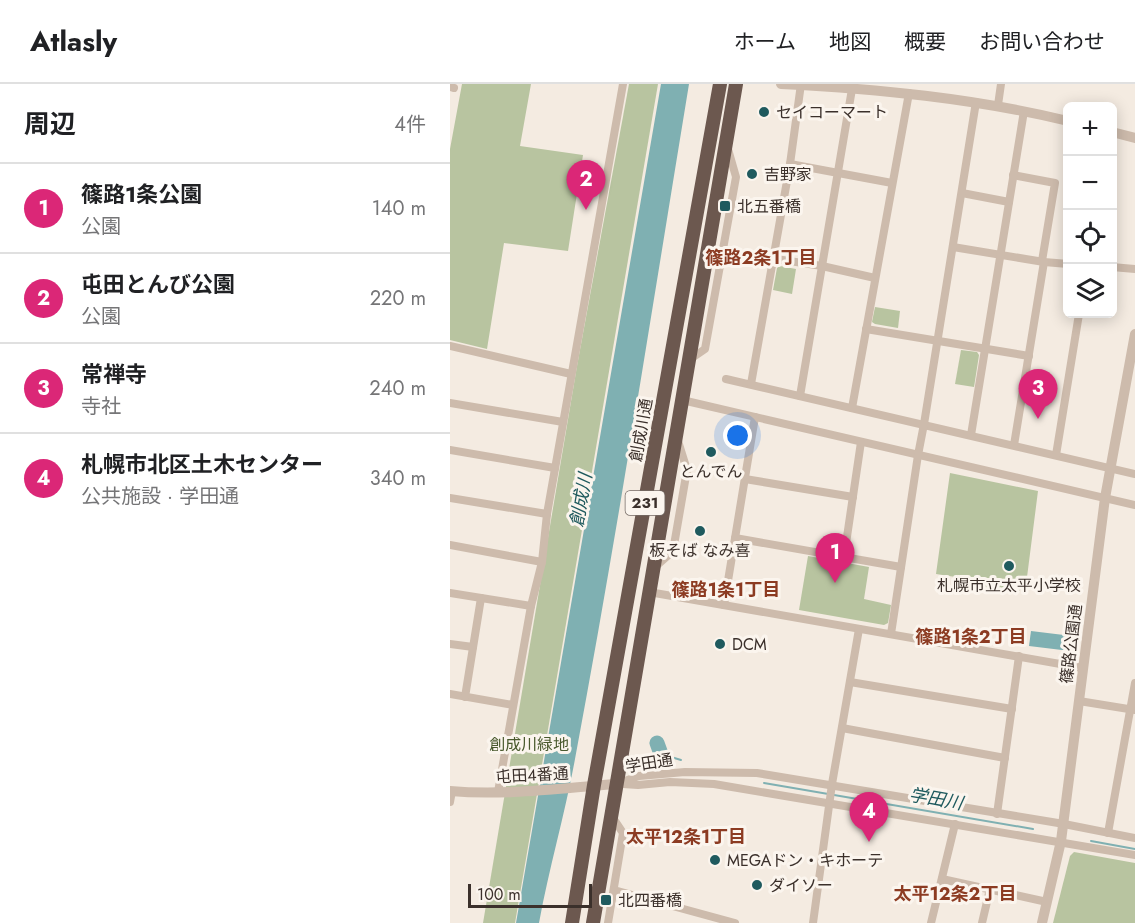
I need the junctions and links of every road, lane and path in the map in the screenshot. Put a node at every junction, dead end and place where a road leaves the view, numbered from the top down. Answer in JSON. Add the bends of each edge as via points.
{"nodes":[{"id":1,"x":623,"y":84,"type":"edge"},
{"id":2,"x":720,"y":84,"type":"edge"},
{"id":3,"x":736,"y":84,"type":"edge"},
{"id":4,"x":781,"y":84,"type":"edge"},
{"id":5,"x":1001,"y":84,"type":"edge"},
{"id":6,"x":801,"y":85,"type":"edge"},
{"id":7,"x":846,"y":87,"type":"edge"},
{"id":8,"x":895,"y":88,"type":"edge"},
{"id":9,"x":909,"y":93,"type":"junction"},
{"id":10,"x":976,"y":102,"type":"junction"},
{"id":11,"x":998,"y":105,"type":"junction"},
{"id":12,"x":1024,"y":111,"type":"junction"},
{"id":13,"x":1063,"y":120,"type":"edge"},
{"id":14,"x":1117,"y":133,"type":"edge"},
{"id":15,"x":1135,"y":138,"type":"edge"},
{"id":16,"x":726,"y":143,"type":"junction"},
{"id":17,"x":790,"y":164,"type":"junction"},
{"id":18,"x":837,"y":173,"type":"junction"},
{"id":19,"x":1014,"y":175,"type":"junction"},
{"id":20,"x":892,"y":183,"type":"junction"},
{"id":21,"x":962,"y":193,"type":"junction"},
{"id":22,"x":1009,"y":202,"type":"junction"},
{"id":23,"x":953,"y":247,"type":"junction"},
{"id":24,"x":724,"y":250,"type":"junction"},
{"id":25,"x":1000,"y":254,"type":"junction"},
{"id":26,"x":773,"y":258,"type":"junction"},
{"id":27,"x":1043,"y":262,"type":"junction"},
{"id":28,"x":1063,"y":264,"type":"edge"},
{"id":29,"x":822,"y":266,"type":"junction"},
{"id":30,"x":1117,"y":267,"type":"edge"},
{"id":31,"x":1135,"y":269,"type":"edge"},
{"id":32,"x":875,"y":278,"type":"junction"},
{"id":33,"x":1078,"y":318,"type":"edge"},
{"id":34,"x":866,"y":329,"type":"junction"},
{"id":35,"x":1135,"y":334,"type":"edge"},
{"id":36,"x":938,"y":340,"type":"junction"},
{"id":37,"x":450,"y":346,"type":"edge"},
{"id":38,"x":985,"y":348,"type":"junction"},
{"id":39,"x":1029,"y":356,"type":"junction"},
{"id":40,"x":689,"y":360,"type":"junction"},
{"id":41,"x":572,"y":374,"type":"junction"},
{"id":42,"x":726,"y":379,"type":"dead end"},
{"id":43,"x":751,"y":384,"type":"junction"},
{"id":44,"x":800,"y":396,"type":"junction"},
{"id":45,"x":682,"y":400,"type":"junction"},
{"id":46,"x":450,"y":403,"type":"edge"},
{"id":47,"x":852,"y":408,"type":"junction"},
{"id":48,"x":755,"y":417,"type":"junction"},
{"id":49,"x":563,"y":422,"type":"junction"},
{"id":50,"x":924,"y":424,"type":"junction"},
{"id":51,"x":971,"y":435,"type":"junction"},
{"id":52,"x":861,"y":442,"type":"junction"},
{"id":53,"x":1014,"y":445,"type":"junction"},
{"id":54,"x":450,"y":450,"type":"edge"},
{"id":55,"x":918,"y":455,"type":"junction"},
{"id":56,"x":1056,"y":455,"type":"junction"},
{"id":57,"x":555,"y":468,"type":"junction"},
{"id":58,"x":1110,"y":468,"type":"junction"},
{"id":59,"x":1135,"y":474,"type":"edge"},
{"id":60,"x":745,"y":479,"type":"junction"},
{"id":61,"x":853,"y":497,"type":"junction"},
{"id":62,"x":450,"y":498,"type":"edge"},
{"id":63,"x":1105,"y":498,"type":"junction"},
{"id":64,"x":1135,"y":505,"type":"edge"},
{"id":65,"x":547,"y":514,"type":"junction"},
{"id":66,"x":735,"y":538,"type":"junction"},
{"id":67,"x":450,"y":545,"type":"edge"},
{"id":68,"x":844,"y":557,"type":"junction"},
{"id":69,"x":542,"y":561,"type":"junction"},
{"id":70,"x":901,"y":567,"type":"junction"},
{"id":71,"x":649,"y":592,"type":"junction"},
{"id":72,"x":450,"y":593,"type":"edge"},
{"id":73,"x":482,"y":598,"type":"junction"},
{"id":74,"x":724,"y":605,"type":"junction"},
{"id":75,"x":531,"y":606,"type":"junction"},
{"id":76,"x":859,"y":629,"type":"junction"},
{"id":77,"x":891,"y":634,"type":"junction"},
{"id":78,"x":450,"y":644,"type":"edge"},
{"id":79,"x":473,"y":647,"type":"junction"},
{"id":80,"x":1019,"y":657,"type":"junction"},
{"id":81,"x":1083,"y":668,"type":"junction"},
{"id":82,"x":850,"y":682,"type":"junction"},
{"id":83,"x":1135,"y":683,"type":"edge"},
{"id":84,"x":450,"y":694,"type":"edge"},
{"id":85,"x":465,"y":697,"type":"junction"},
{"id":86,"x":1079,"y":701,"type":"junction"},
{"id":87,"x":513,"y":705,"type":"junction"},
{"id":88,"x":1012,"y":709,"type":"junction"},
{"id":89,"x":1133,"y":710,"type":"edge"},
{"id":90,"x":842,"y":728,"type":"junction"},
{"id":91,"x":1005,"y":758,"type":"junction"},
{"id":92,"x":616,"y":784,"type":"junction"},
{"id":93,"x":594,"y":785,"type":"junction"},
{"id":94,"x":831,"y":787,"type":"junction"},
{"id":95,"x":498,"y":792,"type":"junction"},
{"id":96,"x":451,"y":795,"type":"edge"},
{"id":97,"x":830,"y":801,"type":"junction"},
{"id":98,"x":997,"y":814,"type":"junction"},
{"id":99,"x":611,"y":815,"type":"junction"},
{"id":100,"x":955,"y":824,"type":"junction"},
{"id":101,"x":1064,"y":824,"type":"junction"},
{"id":102,"x":1108,"y":833,"type":"junction"},
{"id":103,"x":1135,"y":838,"type":"edge"},
{"id":104,"x":1061,"y":842,"type":"junction"},
{"id":105,"x":1135,"y":855,"type":"edge"},
{"id":106,"x":942,"y":879,"type":"junction"},
{"id":107,"x":614,"y":890,"type":"junction"},
{"id":108,"x":990,"y":890,"type":"junction"},
{"id":109,"x":1047,"y":902,"type":"junction"},
{"id":110,"x":572,"y":923,"type":"edge"},
{"id":111,"x":593,"y":923,"type":"edge"},
{"id":112,"x":608,"y":923,"type":"edge"},
{"id":113,"x":735,"y":923,"type":"edge"},
{"id":114,"x":813,"y":923,"type":"edge"},
{"id":115,"x":931,"y":923,"type":"edge"},
{"id":116,"x":982,"y":923,"type":"edge"},
{"id":117,"x":1042,"y":923,"type":"edge"}],
"edges":[{"from":1,"to":41,"type":"street"},
{"from":2,"to":93,"type":"highway","name":"創成川通","number":"231"},
{"from":3,"to":16,"type":"highway","number":"231"},
{"from":4,"to":6,"type":"street"},
{"from":5,"to":11,"type":"street"},
{"from":6,"to":7,"type":"street"},
{"from":6,"to":17,"type":"street"},
{"from":7,"to":8,"type":"street"},
{"from":7,"to":18,"type":"street"},
{"from":8,"to":9,"type":"street"},
{"from":9,"to":10,"type":"street"},
{"from":9,"to":20,"type":"street"},
{"from":10,"to":11,"type":"street"},
{"from":10,"to":21,"type":"street"},
{"from":11,"to":12,"type":"street"},
{"from":12,"to":13,"type":"street"},
{"from":12,"to":19,"type":"street"},
{"from":14,"to":15,"type":"street"},
{"from":16,"to":24,"type":"street","via":[[736,177]]},
{"from":16,"to":40,"type":"highway","number":"231"},
{"from":17,"to":18,"type":"street"},
{"from":17,"to":26,"type":"street"},
{"from":18,"to":20,"type":"street"},
{"from":18,"to":29,"type":"street"},
{"from":19,"to":22,"type":"street"},
{"from":19,"to":27,"type":"street","via":[[1055,183]]},
{"from":20,"to":32,"type":"street"},
{"from":21,"to":22,"type":"street"},
{"from":21,"to":23,"type":"street"},
{"from":22,"to":25,"type":"street"},
{"from":23,"to":25,"type":"street"},
{"from":23,"to":36,"type":"street"},
{"from":24,"to":26,"type":"street"},
{"from":24,"to":40,"type":"street","via":[[705,349]]},
{"from":25,"to":27,"type":"street"},
{"from":25,"to":38,"type":"street"},
{"from":26,"to":29,"type":"street"},
{"from":26,"to":43,"type":"street"},
{"from":27,"to":28,"type":"street"},
{"from":27,"to":39,"type":"street"},
{"from":29,"to":32,"type":"street"},
{"from":29,"to":44,"type":"street"},
{"from":30,"to":31,"type":"street"},
{"from":32,"to":34,"type":"street"},
{"from":33,"to":56,"type":"street"},
{"from":34,"to":36,"type":"street"},
{"from":34,"to":47,"type":"street"},
{"from":35,"to":58,"type":"street","name":"篠路公園通"},
{"from":36,"to":38,"type":"street"},
{"from":36,"to":50,"type":"street"},
{"from":37,"to":41,"type":"street"},
{"from":38,"to":39,"type":"street"},
{"from":38,"to":51,"type":"street"},
{"from":39,"to":53,"type":"street"},
{"from":40,"to":45,"type":"highway","number":"231"},
{"from":41,"to":49,"type":"street"},
{"from":42,"to":43,"type":"street"},
{"from":43,"to":44,"type":"street"},
{"from":44,"to":47,"type":"street"},
{"from":45,"to":48,"type":"street"},
{"from":45,"to":71,"type":"highway","number":"231"},
{"from":46,"to":49,"type":"street"},
{"from":47,"to":50,"type":"street"},
{"from":48,"to":52,"type":"street"},
{"from":48,"to":60,"type":"street"},
{"from":49,"to":57,"type":"street"},
{"from":50,"to":51,"type":"street"},
{"from":50,"to":55,"type":"street"},
{"from":51,"to":53,"type":"street"},
{"from":52,"to":55,"type":"street"},
{"from":52,"to":61,"type":"street"},
{"from":53,"to":56,"type":"street"},
{"from":54,"to":57,"type":"street"},
{"from":55,"to":63,"type":"street"},
{"from":55,"to":70,"type":"street"},
{"from":56,"to":58,"type":"street"},
{"from":57,"to":65,"type":"street"},
{"from":58,"to":59,"type":"street"},
{"from":58,"to":63,"type":"street","name":"篠路公園通"},
{"from":60,"to":61,"type":"street"},
{"from":60,"to":66,"type":"street"},
{"from":61,"to":68,"type":"street"},
{"from":62,"to":65,"type":"street"},
{"from":63,"to":64,"type":"street"},
{"from":63,"to":81,"type":"street","name":"篠路公園通"},
{"from":65,"to":69,"type":"street"},
{"from":66,"to":68,"type":"street"},
{"from":66,"to":74,"type":"street"},
{"from":67,"to":69,"type":"street"},
{"from":68,"to":70,"type":"street"},
{"from":69,"to":75,"type":"street"},
{"from":70,"to":77,"type":"street"},
{"from":71,"to":74,"type":"street"},
{"from":71,"to":92,"type":"highway","number":"231"},
{"from":72,"to":73,"type":"street"},
{"from":73,"to":75,"type":"street"},
{"from":73,"to":79,"type":"street"},
{"from":74,"to":76,"type":"street"},
{"from":75,"to":87,"type":"street"},
{"from":76,"to":77,"type":"street"},
{"from":76,"to":82,"type":"street"},
{"from":77,"to":80,"type":"street"},
{"from":78,"to":79,"type":"street"},
{"from":79,"to":85,"type":"street"},
{"from":80,"to":81,"type":"street"},
{"from":80,"to":88,"type":"street"},
{"from":81,"to":86,"type":"street","name":"篠路公園通"},
{"from":82,"to":88,"type":"street"},
{"from":82,"to":90,"type":"street"},
{"from":83,"to":89,"type":"street"},
{"from":84,"to":85,"type":"street"},
{"from":85,"to":87,"type":"street"},
{"from":86,"to":89,"type":"street"},
{"from":86,"to":101,"type":"street","name":"篠路公園通"},
{"from":87,"to":95,"type":"street"},
{"from":88,"to":91,"type":"street"},
{"from":89,"to":102,"type":"street"},
{"from":90,"to":91,"type":"street"},
{"from":90,"to":94,"type":"street"},
{"from":91,"to":98,"type":"street"},
{"from":92,"to":93,"type":"street","name":"屯田4番通"},
{"from":92,"to":94,"type":"street","name":"学田通","via":[[639,776],[728,771]]},
{"from":92,"to":97,"type":"street","name":"学田通","via":[[714,784]]},
{"from":92,"to":99,"type":"highway","number":"231"},
{"from":93,"to":95,"type":"street","name":"屯田4番通"},
{"from":93,"to":110,"type":"highway","name":"創成川通","number":"231"},
{"from":94,"to":97,"type":"street"},
{"from":94,"to":98,"type":"street","name":"学田通"},
{"from":95,"to":96,"type":"street","name":"屯田4番通"},
{"from":97,"to":100,"type":"street","name":"学田通"},
{"from":97,"to":114,"type":"street"},
{"from":98,"to":101,"type":"street","name":"学田通"},
{"from":99,"to":107,"type":"street","via":[[623,833]]},
{"from":99,"to":111,"type":"highway","number":"231"},
{"from":100,"to":104,"type":"street","name":"学田通"},
{"from":100,"to":106,"type":"street"},
{"from":101,"to":102,"type":"street","name":"学田通"},
{"from":101,"to":104,"type":"street","name":"篠路公園通"},
{"from":102,"to":103,"type":"street","name":"学田通"},
{"from":104,"to":105,"type":"street","name":"学田通"},
{"from":104,"to":109,"type":"street","name":"篠路公園通"},
{"from":106,"to":108,"type":"street"},
{"from":106,"to":115,"type":"street"},
{"from":107,"to":112,"type":"street"},
{"from":107,"to":113,"type":"street"},
{"from":108,"to":109,"type":"street"},
{"from":108,"to":116,"type":"street"},
{"from":109,"to":117,"type":"street","name":"篠路公園通"}]}
